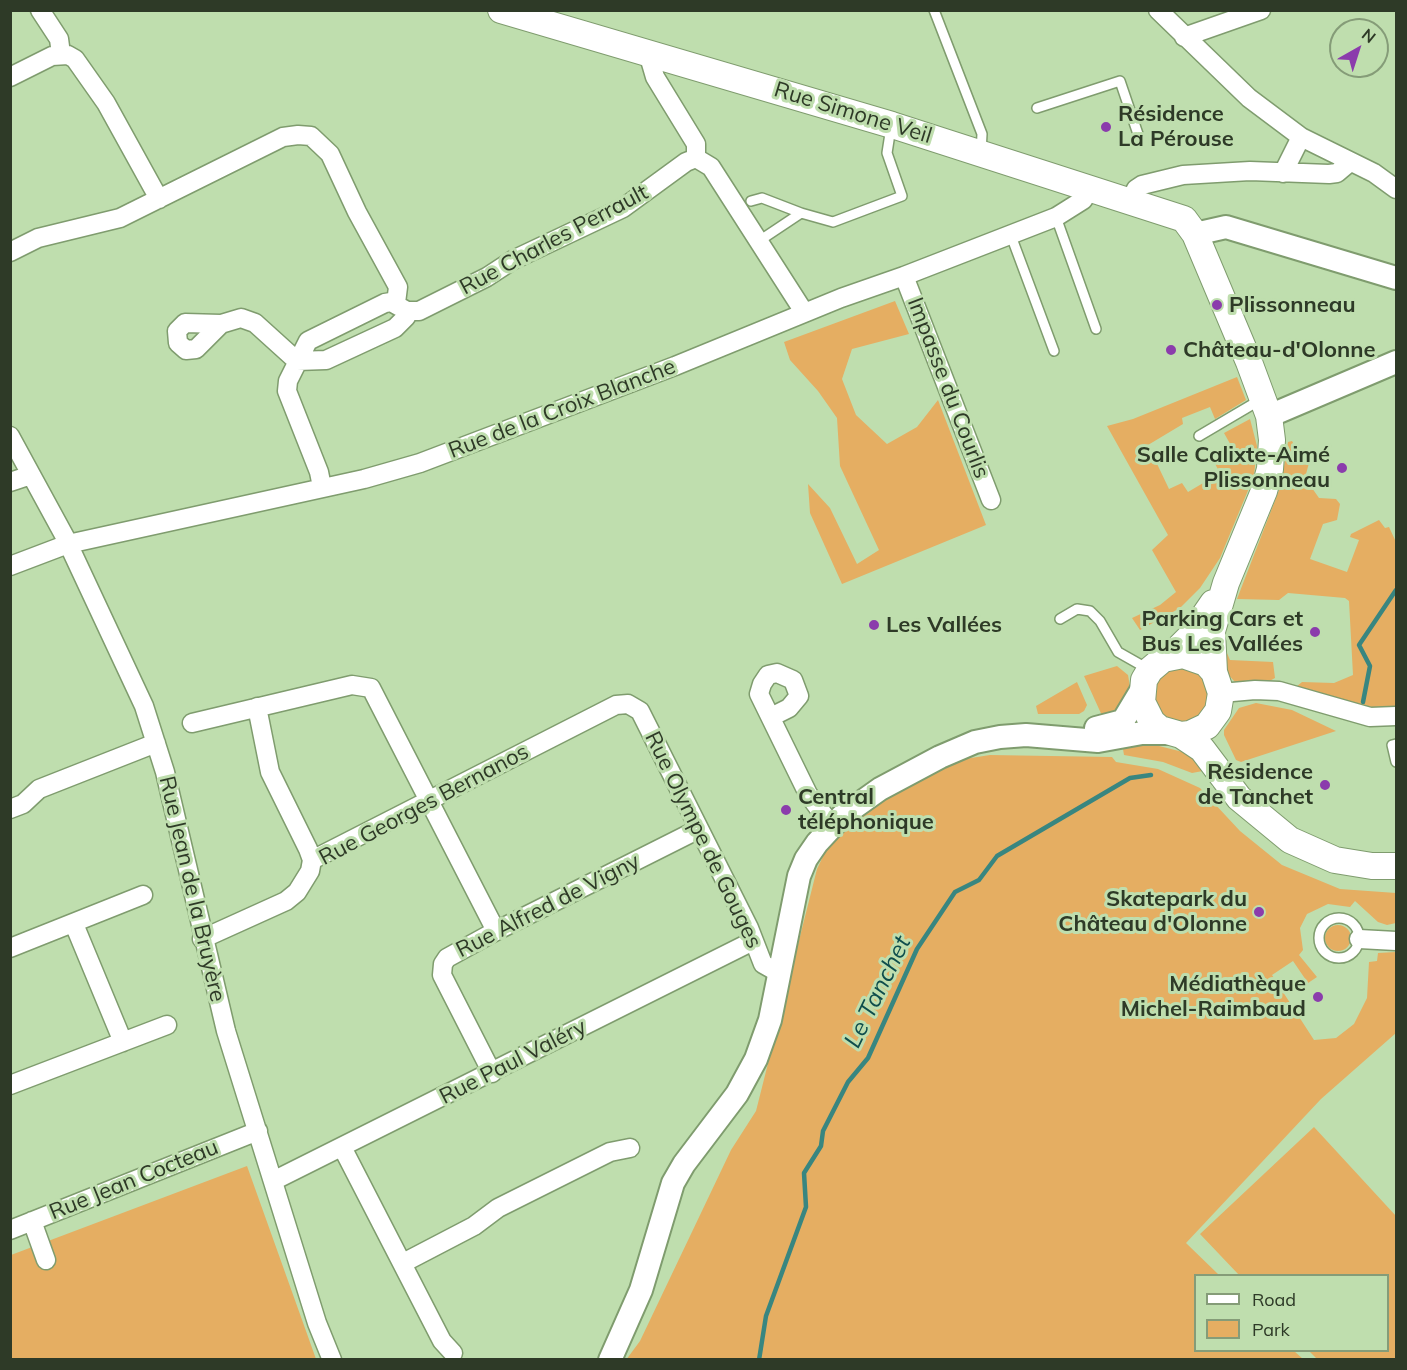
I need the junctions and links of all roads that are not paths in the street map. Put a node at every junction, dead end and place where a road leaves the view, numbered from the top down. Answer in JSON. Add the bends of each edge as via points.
{"nodes":[{"id":1,"x":40,"y":10,"type":"edge"},
{"id":2,"x":501,"y":10,"type":"edge"},
{"id":3,"x":934,"y":10,"type":"edge"},
{"id":4,"x":1158,"y":10,"type":"edge"},
{"id":5,"x":1261,"y":10,"type":"edge"},
{"id":6,"x":1184,"y":37,"type":"junction"},
{"id":7,"x":648,"y":53,"type":"junction"},
{"id":8,"x":61,"y":54,"type":"junction"},
{"id":9,"x":10,"y":77,"type":"edge"},
{"id":10,"x":1037,"y":108,"type":"dead end"},
{"id":11,"x":892,"y":125,"type":"junction"},
{"id":12,"x":1139,"y":137,"type":"dead end"},
{"id":13,"x":1301,"y":137,"type":"junction"},
{"id":14,"x":981,"y":152,"type":"junction"},
{"id":15,"x":696,"y":158,"type":"junction"},
{"id":16,"x":1350,"y":162,"type":"junction"},
{"id":17,"x":1283,"y":173,"type":"junction"},
{"id":18,"x":1090,"y":189,"type":"junction"},
{"id":19,"x":1396,"y":189,"type":"edge"},
{"id":20,"x":159,"y":199,"type":"junction"},
{"id":21,"x":752,"y":201,"type":"dead end"},
{"id":22,"x":1130,"y":201,"type":"junction"},
{"id":23,"x":801,"y":213,"type":"junction"},
{"id":24,"x":1056,"y":217,"type":"junction"},
{"id":25,"x":1010,"y":234,"type":"junction"},
{"id":26,"x":1195,"y":234,"type":"junction"},
{"id":27,"x":759,"y":241,"type":"junction"},
{"id":28,"x":10,"y":252,"type":"edge"},
{"id":29,"x":904,"y":276,"type":"junction"},
{"id":30,"x":1396,"y":278,"type":"edge"},
{"id":31,"x":402,"y":307,"type":"junction"},
{"id":32,"x":804,"y":312,"type":"junction"},
{"id":33,"x":220,"y":324,"type":"dead end"},
{"id":34,"x":1095,"y":329,"type":"dead end"},
{"id":35,"x":1054,"y":351,"type":"dead end"},
{"id":36,"x":297,"y":361,"type":"junction"},
{"id":37,"x":1396,"y":362,"type":"edge"},
{"id":38,"x":1266,"y":407,"type":"junction"},
{"id":39,"x":10,"y":436,"type":"edge"},
{"id":40,"x":1199,"y":436,"type":"dead end"},
{"id":41,"x":31,"y":475,"type":"junction"},
{"id":42,"x":10,"y":482,"type":"edge"},
{"id":43,"x":322,"y":487,"type":"junction"},
{"id":44,"x":991,"y":500,"type":"dead end"},
{"id":45,"x":68,"y":544,"type":"junction"},
{"id":46,"x":10,"y":566,"type":"edge"},
{"id":47,"x":1226,"y":583,"type":"junction"},
{"id":48,"x":1060,"y":619,"type":"dead end"},
{"id":49,"x":1171,"y":656,"type":"junction"},
{"id":50,"x":1145,"y":681,"type":"junction"},
{"id":51,"x":1218,"y":683,"type":"junction"},
{"id":52,"x":628,"y":704,"type":"joint"},
{"id":53,"x":257,"y":707,"type":"junction"},
{"id":54,"x":1396,"y":716,"type":"edge"},
{"id":55,"x":771,"y":717,"type":"dead end"},
{"id":56,"x":1213,"y":719,"type":"junction"},
{"id":57,"x":192,"y":723,"type":"dead end"},
{"id":58,"x":1175,"y":734,"type":"junction"},
{"id":59,"x":1059,"y":736,"type":"junction"},
{"id":60,"x":156,"y":743,"type":"junction"},
{"id":61,"x":1396,"y":744,"type":"edge"},
{"id":62,"x":1396,"y":762,"type":"edge"},
{"id":63,"x":429,"y":801,"type":"junction"},
{"id":64,"x":10,"y":809,"type":"edge"},
{"id":65,"x":1258,"y":813,"type":"junction"},
{"id":66,"x":832,"y":826,"type":"junction"},
{"id":67,"x":699,"y":829,"type":"junction"},
{"id":68,"x":312,"y":860,"type":"junction"},
{"id":69,"x":1396,"y":866,"type":"edge"},
{"id":70,"x":143,"y":895,"type":"dead end"},
{"id":71,"x":74,"y":924,"type":"junction"},
{"id":72,"x":496,"y":931,"type":"junction"},
{"id":73,"x":202,"y":939,"type":"junction"},
{"id":74,"x":1359,"y":939,"type":"junction"},
{"id":75,"x":753,"y":941,"type":"junction"},
{"id":76,"x":1396,"y":941,"type":"edge"},
{"id":77,"x":10,"y":948,"type":"edge"},
{"id":78,"x":779,"y":973,"type":"junction"},
{"id":79,"x":167,"y":1025,"type":"dead end"},
{"id":80,"x":123,"y":1042,"type":"junction"},
{"id":81,"x":492,"y":1073,"type":"junction"},
{"id":82,"x":10,"y":1085,"type":"edge"},
{"id":83,"x":258,"y":1131,"type":"junction"},
{"id":84,"x":342,"y":1147,"type":"junction"},
{"id":85,"x":630,"y":1148,"type":"dead end"},
{"id":86,"x":273,"y":1181,"type":"junction"},
{"id":87,"x":33,"y":1221,"type":"junction"},
{"id":88,"x":10,"y":1230,"type":"edge"},
{"id":89,"x":46,"y":1260,"type":"dead end"},
{"id":90,"x":403,"y":1263,"type":"junction"},
{"id":91,"x":452,"y":1356,"type":"edge"},
{"id":92,"x":332,"y":1359,"type":"edge"},
{"id":93,"x":610,"y":1359,"type":"edge"}],
"edges":[{"from":1,"to":8,"type":"street","via":[[59,39]]},
{"from":2,"to":7,"type":"main road","name":"Rue Simone Veil"},
{"from":3,"to":14,"type":"lane","via":[[982,134]]},
{"from":4,"to":6,"type":"street"},
{"from":5,"to":6,"type":"street"},
{"from":6,"to":13,"type":"street","via":[[1249,98]]},
{"from":7,"to":11,"type":"main road","name":"Rue Simone Veil"},
{"from":7,"to":15,"type":"street","via":[[655,77],[696,144]]},
{"from":8,"to":9,"type":"street"},
{"from":8,"to":20,"type":"street","via":[[75,59],[82,67]]},
{"from":10,"to":12,"type":"lane","via":[[1120,81]]},
{"from":11,"to":14,"type":"main road","name":"Rue Simone Veil"},
{"from":11,"to":23,"type":"lane","via":[[887,153],[902,196],[833,222]]},
{"from":13,"to":16,"type":"street"},
{"from":13,"to":17,"type":"street"},
{"from":14,"to":18,"type":"main road","name":"Rue Simone Veil"},
{"from":15,"to":27,"type":"street","via":[[711,167]]},
{"from":15,"to":31,"type":"street","name":"Rue Charles Perrault","via":[[623,208],[513,260],[487,277],[419,311]]},
{"from":16,"to":17,"type":"street","via":[[1337,173]]},
{"from":16,"to":19,"type":"street"},
{"from":17,"to":22,"type":"street","via":[[1154,175],[1136,189]]},
{"from":18,"to":22,"type":"main road","name":"Rue Simone Veil"},
{"from":18,"to":24,"type":"street","name":"Rue de la Croix Blanche","via":[[1083,200]]},
{"from":20,"to":28,"type":"street","via":[[108,223],[38,238]]},
{"from":20,"to":31,"type":"street","via":[[283,137],[311,136],[330,154],[398,286]]},
{"from":21,"to":23,"type":"lane","via":[[762,198]]},
{"from":22,"to":26,"type":"main road","name":"Rue Simone Veil","via":[[1184,219]]},
{"from":23,"to":27,"type":"lane"},
{"from":24,"to":25,"type":"street","name":"Rue de la Croix Blanche"},
{"from":24,"to":34,"type":"lane"},
{"from":25,"to":29,"type":"street","name":"Rue de la Croix Blanche"},
{"from":25,"to":35,"type":"lane"},
{"from":26,"to":30,"type":"street","via":[[1226,227]]},
{"from":26,"to":38,"type":"main road"},
{"from":27,"to":32,"type":"street"},
{"from":29,"to":32,"type":"street","name":"Rue de la Croix Blanche"},
{"from":29,"to":44,"type":"street","name":"Impasse du Courlis"},
{"from":31,"to":36,"type":"street","name":"Rue Charles Perrault","via":[[385,303],[311,339]]},
{"from":31,"to":36,"type":"street","name":"Rue Charles Perrault","via":[[406,317],[394,328],[333,358]]},
{"from":32,"to":43,"type":"street","name":"Rue de la Croix Blanche","via":[[444,455],[384,474]]},
{"from":33,"to":36,"type":"street","via":[[236,318],[250,320]]},
{"from":36,"to":43,"type":"street","name":"Rue Charles Perrault","via":[[288,381],[288,396]]},
{"from":37,"to":38,"type":"street"},
{"from":38,"to":40,"type":"lane"},
{"from":38,"to":47,"type":"main road","via":[[1272,441],[1270,469]]},
{"from":39,"to":41,"type":"street","name":"Rue Jean de la Bruyère"},
{"from":41,"to":42,"type":"street"},
{"from":41,"to":45,"type":"street","name":"Rue Jean de la Bruyère"},
{"from":43,"to":45,"type":"street","name":"Rue de la Croix Blanche"},
{"from":45,"to":46,"type":"street","name":"Rue de la Croix Blanche"},
{"from":45,"to":60,"type":"street","name":"Rue Jean de la Bruyère","via":[[134,682]]},
{"from":47,"to":49,"type":"main road","via":[[1190,638]]},
{"from":47,"to":51,"type":"main road","via":[[1212,631]]},
{"from":48,"to":50,"type":"lane","via":[[1077,609],[1090,611],[1118,652]]},
{"from":49,"to":50,"type":"main road"},
{"from":49,"to":51,"type":"main road","via":[[1195,657]]},
{"from":50,"to":58,"type":"main road","via":[[1145,712],[1152,722]]},
{"from":50,"to":59,"type":"street","via":[[1123,721]]},
{"from":51,"to":54,"type":"street","via":[[1279,691],[1370,717]]},
{"from":51,"to":56,"type":"main road"},
{"from":52,"to":63,"type":"street","name":"Rue Georges Bernanos","via":[[616,705]]},
{"from":52,"to":67,"type":"street","name":"Rue Olympe de Gouges","via":[[640,711]]},
{"from":53,"to":57,"type":"street"},
{"from":53,"to":63,"type":"street","via":[[352,685],[371,688]]},
{"from":53,"to":68,"type":"street","via":[[270,772]]},
{"from":55,"to":66,"type":"street","via":[[808,794]]},
{"from":56,"to":58,"type":"main road","via":[[1199,731]]},
{"from":56,"to":65,"type":"main road","via":[[1220,746]]},
{"from":58,"to":59,"type":"street","via":[[1142,733],[1098,741]]},
{"from":58,"to":65,"type":"main road","via":[[1209,756],[1239,798]]},
{"from":59,"to":66,"type":"street","via":[[1000,737],[962,747],[879,789]]},
{"from":60,"to":64,"type":"street","via":[[39,789]]},
{"from":60,"to":73,"type":"street","name":"Rue Jean de la Bruyère"},
{"from":61,"to":62,"type":"lane","via":[[1392,745]]},
{"from":63,"to":68,"type":"street","name":"Rue Georges Bernanos"},
{"from":63,"to":72,"type":"street"},
{"from":65,"to":69,"type":"main road","via":[[1290,840],[1335,860],[1372,867]]},
{"from":66,"to":78,"type":"street","via":[[802,867]]},
{"from":67,"to":72,"type":"street","name":"Rue Alfred de Vigny"},
{"from":67,"to":75,"type":"street","name":"Rue Olympe de Gouges"},
{"from":68,"to":73,"type":"street","name":"Rue Georges Bernanos","via":[[304,882],[286,901]]},
{"from":70,"to":71,"type":"street"},
{"from":71,"to":77,"type":"street"},
{"from":71,"to":80,"type":"street"},
{"from":72,"to":81,"type":"street","name":"Rue Alfred de Vigny","via":[[452,954],[442,970]]},
{"from":73,"to":83,"type":"street","name":"Rue Jean de la Bruyère","via":[[225,1031]]},
{"from":74,"to":74,"type":"lane","via":[[1354,924],[1341,918],[1326,922],[1318,938],[1324,953],[1342,958],[1356,950]]},
{"from":74,"to":76,"type":"street"},
{"from":75,"to":78,"type":"street","name":"Rue Olympe de Gouges","via":[[763,964]]},
{"from":75,"to":81,"type":"street","name":"Rue Paul Valéry"},
{"from":78,"to":93,"type":"street","via":[[767,1031],[747,1077],[673,1183],[634,1310]]},
{"from":79,"to":80,"type":"street"},
{"from":80,"to":82,"type":"street"},
{"from":81,"to":84,"type":"street","name":"Rue Paul Valéry"},
{"from":83,"to":86,"type":"street","name":"Rue Jean de la Bruyère"},
{"from":83,"to":87,"type":"street","name":"Rue Jean Cocteau"},
{"from":84,"to":86,"type":"street","name":"Rue Paul Valéry"},
{"from":84,"to":90,"type":"street"},
{"from":85,"to":90,"type":"street","via":[[610,1152],[498,1208],[474,1226]]},
{"from":86,"to":92,"type":"street","name":"Rue Jean de la Bruyère"},
{"from":87,"to":88,"type":"street","name":"Rue Jean Cocteau"},
{"from":87,"to":89,"type":"street"},
{"from":90,"to":91,"type":"street"}]}
